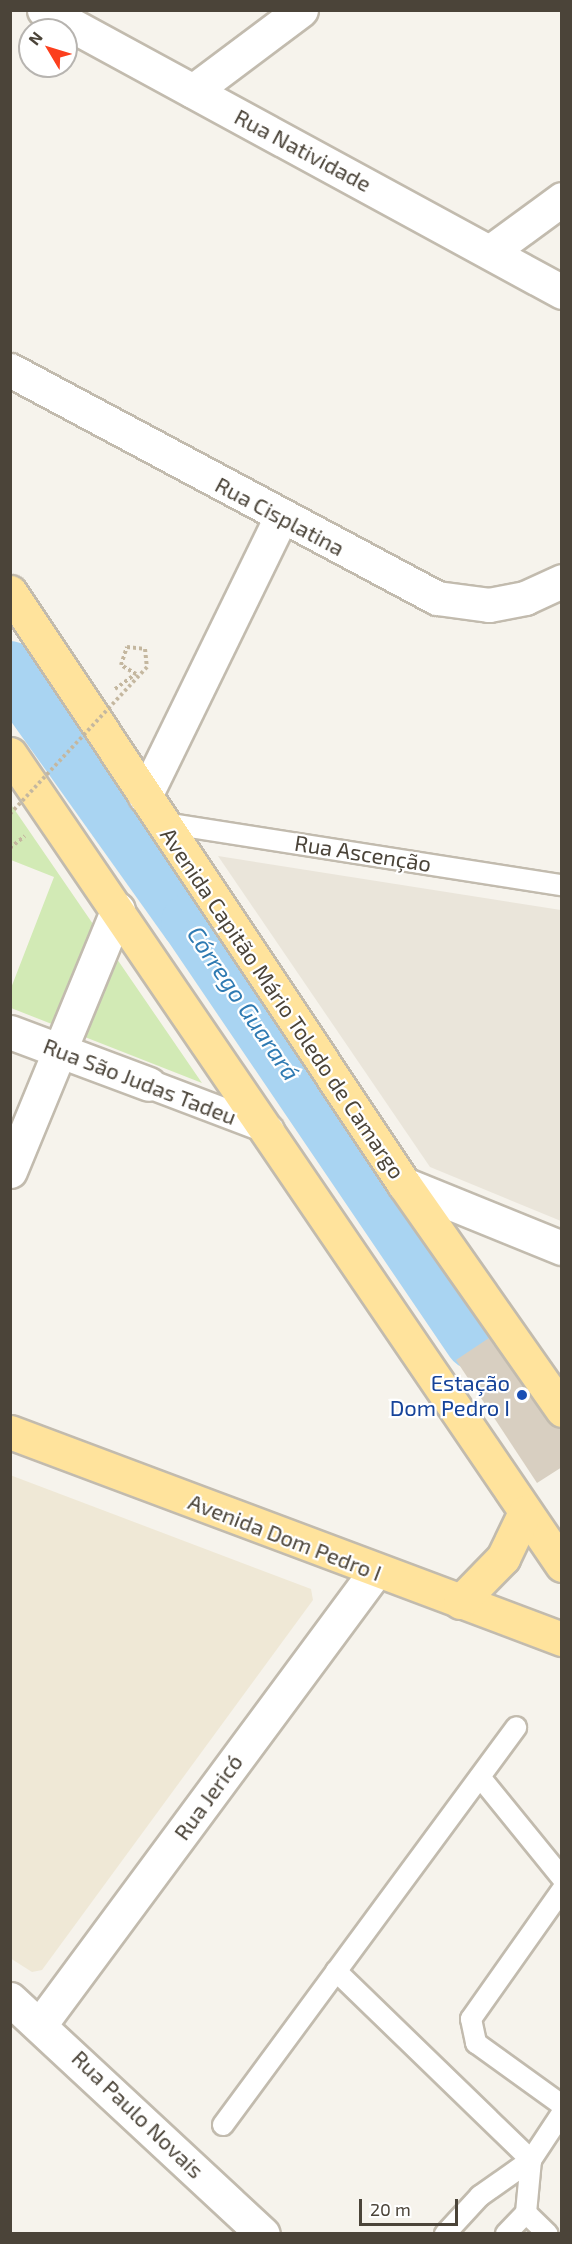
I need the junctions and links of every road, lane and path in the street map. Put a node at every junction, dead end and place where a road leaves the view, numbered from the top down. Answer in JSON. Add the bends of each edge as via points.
{"nodes":[{"id":1,"x":44,"y":10,"type":"edge"},
{"id":2,"x":301,"y":10,"type":"edge"},
{"id":3,"x":193,"y":91,"type":"junction"},
{"id":4,"x":561,"y":199,"type":"edge"},
{"id":5,"x":491,"y":251,"type":"junction"},
{"id":6,"x":561,"y":292,"type":"edge"},
{"id":7,"x":10,"y":370,"type":"edge"},
{"id":8,"x":281,"y":517,"type":"junction"},
{"id":9,"x":561,"y":581,"type":"edge"},
{"id":10,"x":10,"y":592,"type":"edge"},
{"id":11,"x":136,"y":674,"type":"dead end"},
{"id":12,"x":10,"y":754,"type":"edge"},
{"id":13,"x":145,"y":796,"type":"junction"},
{"id":14,"x":10,"y":814,"type":"edge"},
{"id":15,"x":164,"y":823,"type":"junction"},
{"id":16,"x":24,"y":829,"type":"dead end"},
{"id":17,"x":10,"y":848,"type":"edge"},
{"id":18,"x":561,"y":885,"type":"edge"},
{"id":19,"x":118,"y":909,"type":"junction"},
{"id":20,"x":10,"y":1032,"type":"edge"},
{"id":21,"x":63,"y":1051,"type":"junction"},
{"id":22,"x":149,"y":1084,"type":"joint"},
{"id":23,"x":270,"y":1130,"type":"junction"},
{"id":24,"x":10,"y":1171,"type":"edge"},
{"id":25,"x":404,"y":1184,"type":"junction"},
{"id":26,"x":561,"y":1248,"type":"edge"},
{"id":27,"x":561,"y":1410,"type":"edge"},
{"id":28,"x":10,"y":1432,"type":"edge"},
{"id":29,"x":525,"y":1512,"type":"junction"},
{"id":30,"x":561,"y":1564,"type":"edge"},
{"id":31,"x":375,"y":1572,"type":"junction"},
{"id":32,"x":460,"y":1602,"type":"junction"},
{"id":33,"x":561,"y":1639,"type":"edge"},
{"id":34,"x":516,"y":1727,"type":"dead end"},
{"id":35,"x":480,"y":1777,"type":"junction"},
{"id":36,"x":561,"y":1878,"type":"edge"},
{"id":37,"x":561,"y":1890,"type":"edge"},
{"id":38,"x":336,"y":1971,"type":"junction"},
{"id":39,"x":10,"y":1999,"type":"edge"},
{"id":40,"x":42,"y":2022,"type":"junction"},
{"id":41,"x":561,"y":2105,"type":"edge"},
{"id":42,"x":561,"y":2113,"type":"edge"},
{"id":43,"x":223,"y":2125,"type":"dead end"},
{"id":44,"x":531,"y":2160,"type":"junction"},
{"id":45,"x":526,"y":2212,"type":"junction"},
{"id":46,"x":263,"y":2234,"type":"edge"},
{"id":47,"x":445,"y":2234,"type":"edge"},
{"id":48,"x":506,"y":2234,"type":"edge"},
{"id":49,"x":548,"y":2234,"type":"edge"}],
"edges":[{"from":1,"to":3,"type":"street","name":"Rua Natividade"},
{"from":2,"to":3,"type":"street"},
{"from":3,"to":5,"type":"street","name":"Rua Natividade"},
{"from":4,"to":5,"type":"street"},
{"from":5,"to":6,"type":"street","name":"Rua Natividade"},
{"from":7,"to":8,"type":"street","name":"Rua Cisplatina"},
{"from":8,"to":9,"type":"street","name":"Rua Cisplatina","via":[[437,598],[489,605],[525,598]]},
{"from":8,"to":13,"type":"street"},
{"from":10,"to":13,"type":"main road","name":"Avenida Capitão Mário Toledo de Camargo"},
{"from":11,"to":14,"type":"path","bridge":true,"via":[[125,670],[120,658],[132,645],[145,649],[147,667]]},
{"from":12,"to":19,"type":"main road"},
{"from":13,"to":15,"type":"main road","name":"Avenida Capitão Mário Toledo de Camargo"},
{"from":15,"to":18,"type":"lane","name":"Rua Ascenção"},
{"from":15,"to":25,"type":"main road","name":"Avenida Capitão Mário Toledo de Camargo"},
{"from":16,"to":17,"type":"path","via":[[24,841]]},
{"from":19,"to":21,"type":"street"},
{"from":19,"to":23,"type":"main road"},
{"from":20,"to":21,"type":"street","name":"Rua São Judas Tadeu"},
{"from":21,"to":22,"type":"street","name":"Rua São Judas Tadeu"},
{"from":21,"to":24,"type":"street"},
{"from":22,"to":23,"type":"street","name":"Rua São Judas Tadeu"},
{"from":23,"to":29,"type":"main road"},
{"from":25,"to":26,"type":"street"},
{"from":25,"to":27,"type":"main road","name":"Avenida Capitão Mário Toledo de Camargo"},
{"from":28,"to":31,"type":"main road","name":"Avenida Dom Pedro I"},
{"from":29,"to":30,"type":"main road"},
{"from":29,"to":32,"type":"main road","via":[[503,1558]]},
{"from":31,"to":32,"type":"main road","name":"Avenida Dom Pedro I"},
{"from":31,"to":40,"type":"street","name":"Rua Jericó"},
{"from":32,"to":33,"type":"main road","name":"Avenida Dom Pedro I"},
{"from":34,"to":35,"type":"lane"},
{"from":35,"to":36,"type":"lane"},
{"from":35,"to":38,"type":"lane"},
{"from":37,"to":41,"type":"lane","via":[[471,2019],[476,2043]]},
{"from":38,"to":43,"type":"lane"},
{"from":38,"to":44,"type":"lane"},
{"from":39,"to":40,"type":"street","name":"Rua Paulo Novais"},
{"from":40,"to":46,"type":"street","name":"Rua Paulo Novais"},
{"from":42,"to":44,"type":"lane"},
{"from":44,"to":45,"type":"lane"},
{"from":44,"to":47,"type":"lane","via":[[480,2196]]},
{"from":45,"to":48,"type":"lane"},
{"from":45,"to":49,"type":"lane"}]}
